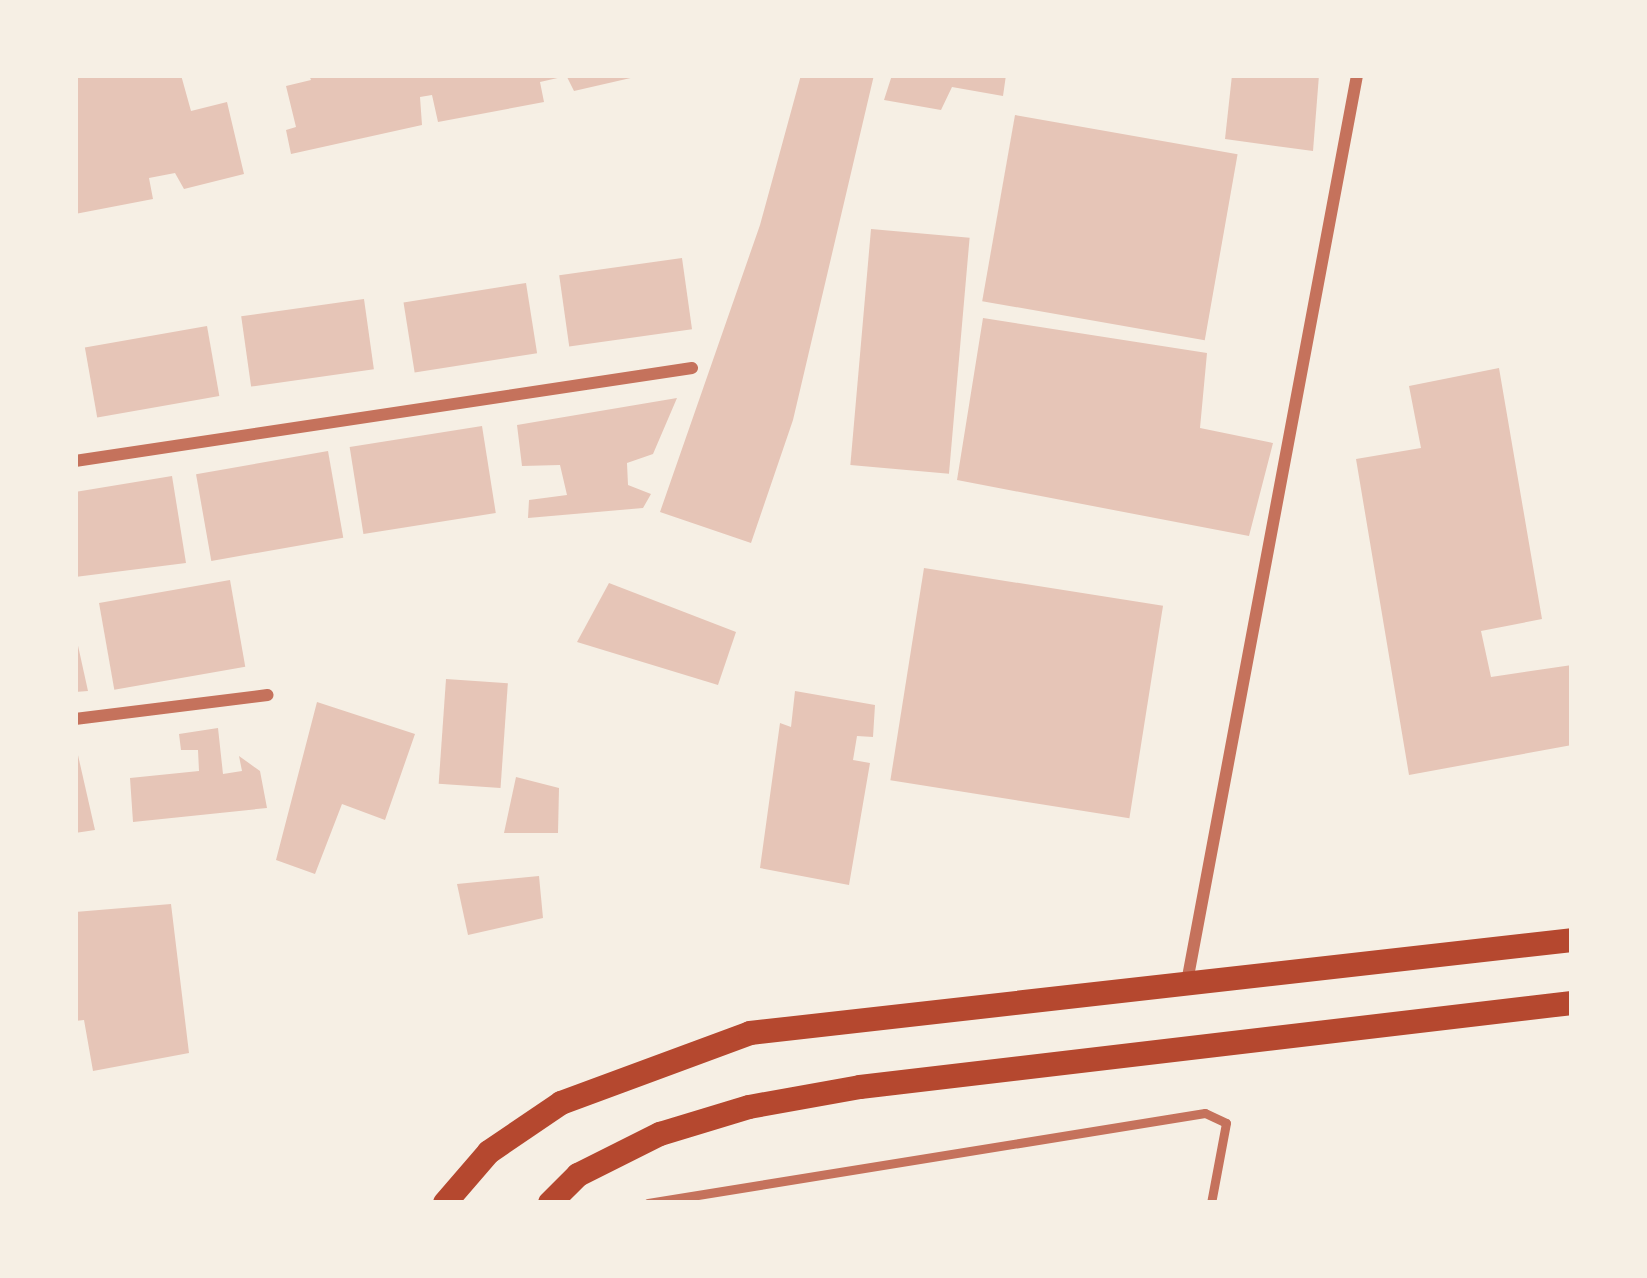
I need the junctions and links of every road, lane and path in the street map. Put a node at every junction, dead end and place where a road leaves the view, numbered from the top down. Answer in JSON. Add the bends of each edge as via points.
{"nodes":[{"id":1,"x":1357,"y":75,"type":"edge"},
{"id":2,"x":692,"y":368,"type":"dead end"},
{"id":3,"x":75,"y":461,"type":"edge"},
{"id":4,"x":268,"y":695,"type":"dead end"},
{"id":5,"x":75,"y":718,"type":"edge"},
{"id":6,"x":1572,"y":940,"type":"edge"},
{"id":7,"x":1187,"y":984,"type":"junction"},
{"id":8,"x":1572,"y":1003,"type":"edge"},
{"id":9,"x":445,"y":1203,"type":"edge"},
{"id":10,"x":550,"y":1203,"type":"edge"},
{"id":11,"x":648,"y":1203,"type":"edge"},
{"id":12,"x":1211,"y":1203,"type":"edge"}],
"edges":[{"from":1,"to":7,"type":"street"},
{"from":2,"to":3,"type":"street"},
{"from":4,"to":5,"type":"street"},
{"from":6,"to":7,"type":"main road"},
{"from":7,"to":9,"type":"main road","via":[[750,1033],[561,1103],[489,1152]]},
{"from":8,"to":10,"type":"main road","via":[[860,1087],[749,1108],[660,1134],[578,1175]]},
{"from":11,"to":12,"type":"lane","via":[[1205,1113],[1226,1123]]}]}
